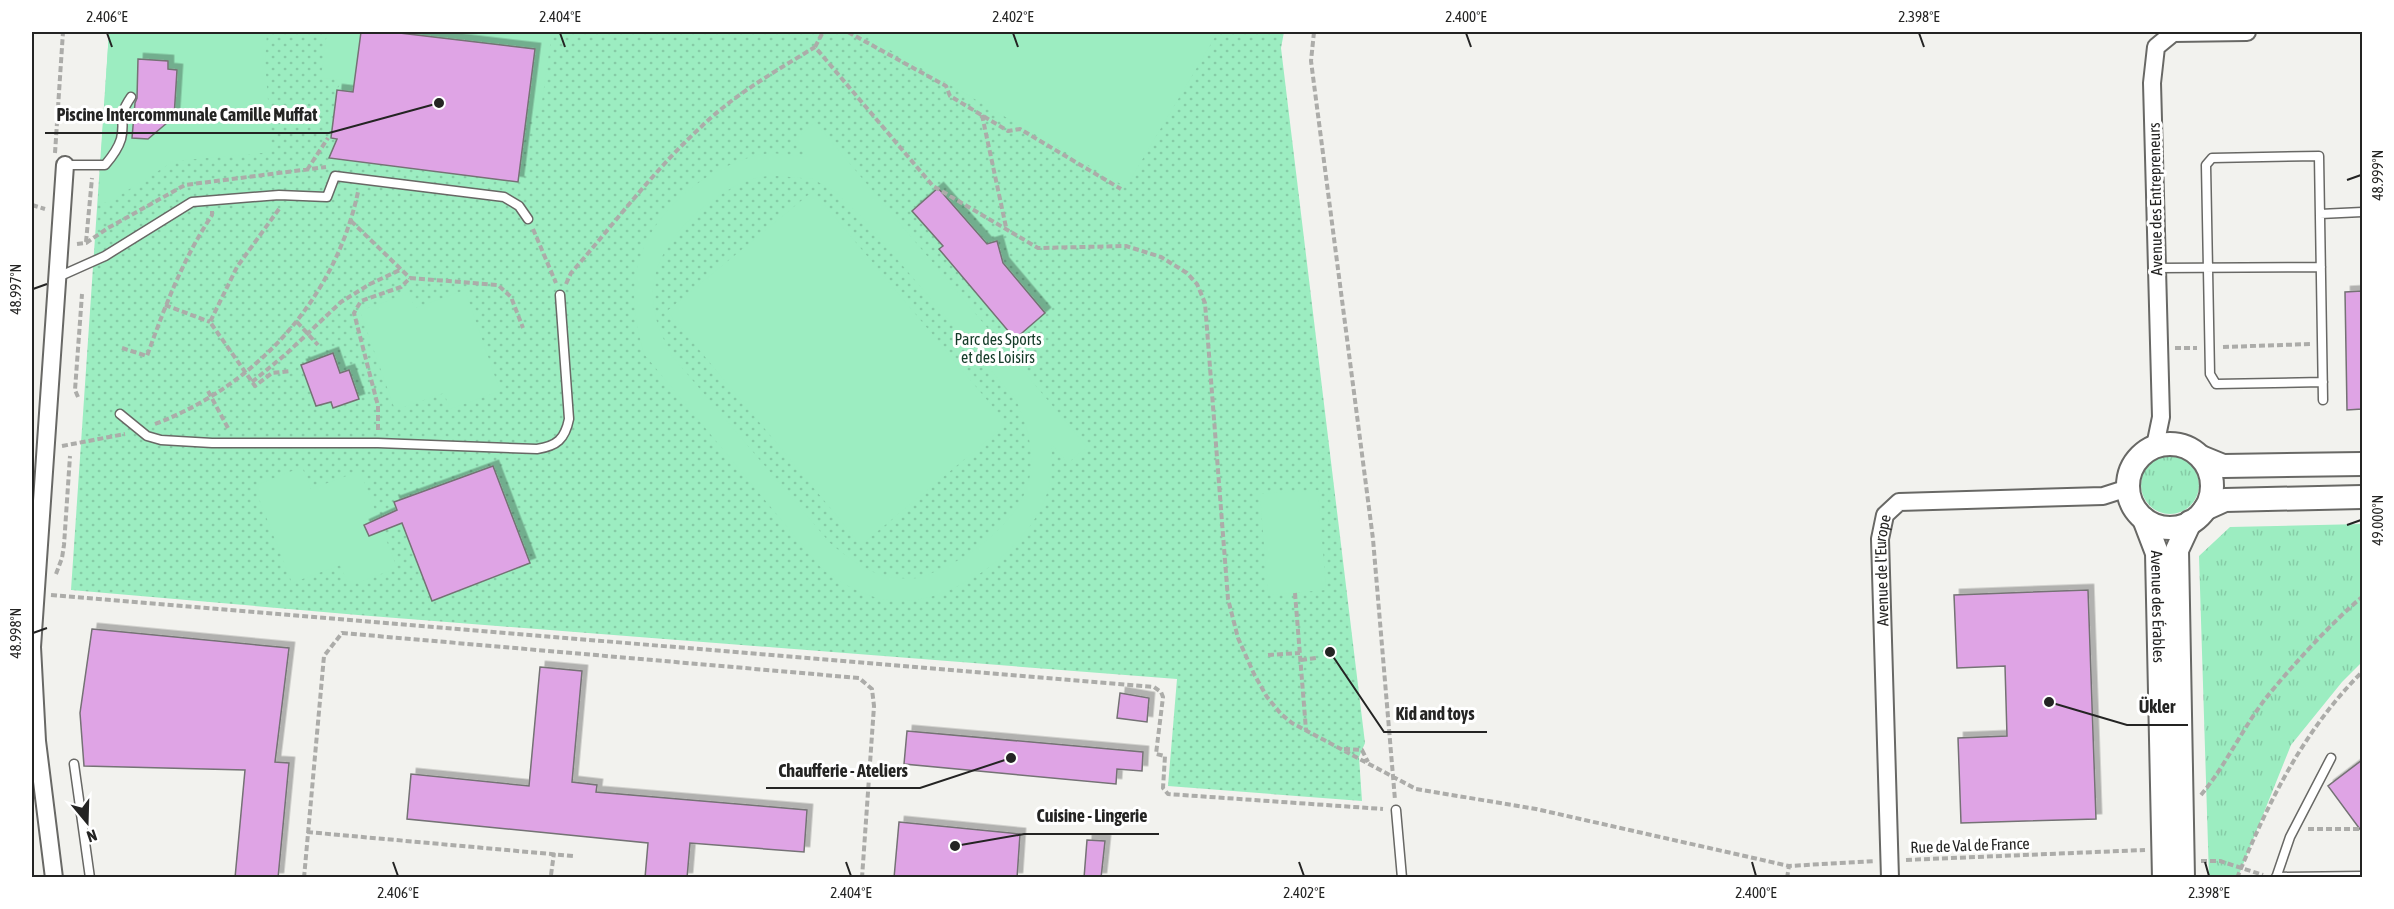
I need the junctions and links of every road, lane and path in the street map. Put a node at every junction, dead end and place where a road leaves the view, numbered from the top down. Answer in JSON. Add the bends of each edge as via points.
{"nodes":[{"id":1,"x":63,"y":32,"type":"edge"},
{"id":2,"x":823,"y":32,"type":"edge"},
{"id":3,"x":848,"y":32,"type":"edge"},
{"id":4,"x":1314,"y":32,"type":"edge"},
{"id":5,"x":2247,"y":32,"type":"edge"},
{"id":6,"x":815,"y":47,"type":"junction"},
{"id":7,"x":131,"y":97,"type":"dead end"},
{"id":8,"x":982,"y":115,"type":"junction"},
{"id":9,"x":328,"y":138,"type":"dead end"},
{"id":10,"x":64,"y":165,"type":"junction"},
{"id":11,"x":93,"y":165,"type":"junction"},
{"id":12,"x":307,"y":170,"type":"dead end"},
{"id":13,"x":361,"y":179,"type":"junction"},
{"id":14,"x":207,"y":181,"type":"dead end"},
{"id":15,"x":1121,"y":189,"type":"dead end"},
{"id":16,"x":287,"y":195,"type":"junction"},
{"id":17,"x":209,"y":201,"type":"junction"},
{"id":18,"x":2362,"y":212,"type":"edge"},
{"id":19,"x":2320,"y":214,"type":"junction"},
{"id":20,"x":528,"y":219,"type":"joint"},
{"id":21,"x":351,"y":221,"type":"junction"},
{"id":22,"x":1006,"y":228,"type":"junction"},
{"id":23,"x":86,"y":243,"type":"dead end"},
{"id":24,"x":2321,"y":267,"type":"junction"},
{"id":25,"x":2157,"y":268,"type":"junction"},
{"id":26,"x":2208,"y":268,"type":"junction"},
{"id":27,"x":402,"y":269,"type":"junction"},
{"id":28,"x":58,"y":277,"type":"junction"},
{"id":29,"x":410,"y":278,"type":"junction"},
{"id":30,"x":82,"y":294,"type":"dead end"},
{"id":31,"x":560,"y":295,"type":"junction"},
{"id":32,"x":165,"y":305,"type":"junction"},
{"id":33,"x":210,"y":322,"type":"junction"},
{"id":34,"x":297,"y":322,"type":"junction"},
{"id":35,"x":523,"y":328,"type":"dead end"},
{"id":36,"x":308,"y":334,"type":"junction"},
{"id":37,"x":2323,"y":344,"type":"junction"},
{"id":38,"x":318,"y":345,"type":"dead end"},
{"id":39,"x":2209,"y":347,"type":"junction"},
{"id":40,"x":122,"y":348,"type":"dead end"},
{"id":41,"x":2159,"y":349,"type":"junction"},
{"id":42,"x":291,"y":371,"type":"dead end"},
{"id":43,"x":246,"y":373,"type":"junction"},
{"id":44,"x":252,"y":381,"type":"junction"},
{"id":45,"x":2323,"y":382,"type":"junction"},
{"id":46,"x":207,"y":391,"type":"dead end"},
{"id":47,"x":78,"y":396,"type":"dead end"},
{"id":48,"x":211,"y":397,"type":"junction"},
{"id":49,"x":2323,"y":400,"type":"dead end"},
{"id":50,"x":120,"y":414,"type":"dead end"},
{"id":51,"x":228,"y":428,"type":"dead end"},
{"id":52,"x":139,"y":430,"type":"junction"},
{"id":53,"x":378,"y":443,"type":"junction"},
{"id":54,"x":2155,"y":447,"type":"junction"},
{"id":55,"x":45,"y":449,"type":"junction"},
{"id":56,"x":70,"y":456,"type":"dead end"},
{"id":57,"x":2201,"y":457,"type":"junction"},
{"id":58,"x":2362,"y":464,"type":"edge"},
{"id":59,"x":37,"y":469,"type":"edge"},
{"id":60,"x":2128,"y":488,"type":"junction"},
{"id":61,"x":2362,"y":497,"type":"edge"},
{"id":62,"x":2197,"y":515,"type":"junction"},
{"id":63,"x":2144,"y":519,"type":"junction"},
{"id":64,"x":56,"y":575,"type":"dead end"},
{"id":65,"x":51,"y":585,"type":"dead end"},
{"id":66,"x":1295,"y":593,"type":"dead end"},
{"id":67,"x":48,"y":594,"type":"junction"},
{"id":68,"x":2362,"y":597,"type":"edge"},
{"id":69,"x":46,"y":601,"type":"dead end"},
{"id":70,"x":32,"y":647,"type":"edge"},
{"id":71,"x":1300,"y":653,"type":"junction"},
{"id":72,"x":1268,"y":655,"type":"dead end"},
{"id":73,"x":1316,"y":658,"type":"dead end"},
{"id":74,"x":1301,"y":660,"type":"junction"},
{"id":75,"x":2362,"y":672,"type":"edge"},
{"id":76,"x":1306,"y":731,"type":"junction"},
{"id":77,"x":1342,"y":749,"type":"junction"},
{"id":78,"x":2331,"y":758,"type":"dead end"},
{"id":79,"x":1368,"y":763,"type":"junction"},
{"id":80,"x":74,"y":764,"type":"dead end"},
{"id":81,"x":1392,"y":776,"type":"junction"},
{"id":82,"x":1396,"y":810,"type":"junction"},
{"id":83,"x":39,"y":813,"type":"edge"},
{"id":84,"x":2182,"y":819,"type":"junction"},
{"id":85,"x":2297,"y":822,"type":"junction"},
{"id":86,"x":2362,"y":830,"type":"edge"},
{"id":87,"x":308,"y":832,"type":"junction"},
{"id":88,"x":2163,"y":850,"type":"junction"},
{"id":89,"x":554,"y":853,"type":"junction"},
{"id":90,"x":573,"y":856,"type":"dead end"},
{"id":91,"x":1890,"y":860,"type":"junction"},
{"id":92,"x":1789,"y":866,"type":"junction"},
{"id":93,"x":2242,"y":867,"type":"junction"},
{"id":94,"x":2189,"y":870,"type":"edge"},
{"id":95,"x":551,"y":875,"type":"dead end"},
{"id":96,"x":2362,"y":876,"type":"edge"},
{"id":97,"x":2276,"y":877,"type":"edge"},
{"id":98,"x":54,"y":878,"type":"edge"},
{"id":99,"x":90,"y":878,"type":"edge"},
{"id":100,"x":304,"y":878,"type":"edge"},
{"id":101,"x":862,"y":878,"type":"edge"},
{"id":102,"x":1402,"y":878,"type":"edge"},
{"id":103,"x":1787,"y":878,"type":"edge"},
{"id":104,"x":1890,"y":878,"type":"edge"},
{"id":105,"x":2164,"y":878,"type":"edge"},
{"id":106,"x":2237,"y":878,"type":"edge"}],
"edges":[{"from":1,"to":10,"type":"path","via":[[55,153]]},
{"from":2,"to":6,"type":"path"},
{"from":3,"to":8,"type":"path","via":[[946,86],[950,96]]},
{"from":4,"to":81,"type":"path","via":[[1311,61],[1373,539]]},
{"from":5,"to":25,"type":"street","name":"Avenue des Entrepreneurs","via":[[2173,33],[2156,47],[2152,83]]},
{"from":6,"to":22,"type":"path","via":[[933,186]]},
{"from":6,"to":31,"type":"path","via":[[702,125],[571,273]]},
{"from":7,"to":11,"type":"lane","via":[[122,111],[121,139],[113,156],[105,165]]},
{"from":8,"to":15,"type":"path","via":[[1008,131],[1020,129]]},
{"from":8,"to":22,"type":"path"},
{"from":9,"to":12,"type":"path"},
{"from":10,"to":11,"type":"lane"},
{"from":10,"to":28,"type":"street"},
{"from":11,"to":23,"type":"path"},
{"from":13,"to":16,"type":"lane","via":[[335,176],[327,197]]},
{"from":13,"to":20,"type":"lane","via":[[504,197],[519,206]]},
{"from":13,"to":21,"type":"path"},
{"from":14,"to":17,"type":"path"},
{"from":16,"to":17,"type":"lane"},
{"from":16,"to":33,"type":"path","via":[[237,267]]},
{"from":17,"to":28,"type":"lane","via":[[192,202],[105,256]]},
{"from":17,"to":32,"type":"path","via":[[212,215],[184,262]]},
{"from":18,"to":19,"type":"lane"},
{"from":19,"to":24,"type":"lane"},
{"from":19,"to":26,"type":"lane","via":[[2319,156],[2212,158],[2206,165]]},
{"from":20,"to":31,"type":"path"},
{"from":21,"to":27,"type":"path"},
{"from":21,"to":34,"type":"path","via":[[327,275]]},
{"from":22,"to":76,"type":"path","via":[[1038,248],[1126,246],[1161,257],[1197,284],[1205,303],[1228,599],[1238,638],[1267,697],[1292,723]]},
{"from":24,"to":26,"type":"lane"},
{"from":24,"to":37,"type":"lane"},
{"from":25,"to":26,"type":"lane"},
{"from":25,"to":41,"type":"street","name":"Avenue des Entrepreneurs"},
{"from":26,"to":39,"type":"lane"},
{"from":27,"to":29,"type":"path"},
{"from":27,"to":36,"type":"path","via":[[341,302]]},
{"from":28,"to":55,"type":"street"},
{"from":29,"to":35,"type":"path","via":[[498,285],[511,297]]},
{"from":29,"to":53,"type":"path","via":[[401,287],[361,301],[354,313],[378,406]]},
{"from":30,"to":47,"type":"path","via":[[75,390]]},
{"from":31,"to":53,"type":"lane","via":[[568,419],[566,433],[559,442],[537,449]]},
{"from":32,"to":33,"type":"path"},
{"from":32,"to":40,"type":"path","via":[[147,356]]},
{"from":33,"to":43,"type":"path"},
{"from":34,"to":36,"type":"path"},
{"from":34,"to":43,"type":"path"},
{"from":36,"to":38,"type":"path"},
{"from":36,"to":44,"type":"path"},
{"from":37,"to":39,"type":"path"},
{"from":37,"to":45,"type":"lane"},
{"from":39,"to":41,"type":"path"},
{"from":39,"to":45,"type":"lane","via":[[2210,374],[2216,384]]},
{"from":41,"to":54,"type":"street","name":"Avenue des Entrepreneurs","via":[[2161,417]]},
{"from":42,"to":44,"type":"path","via":[[272,373],[255,386]]},
{"from":43,"to":44,"type":"path"},
{"from":43,"to":48,"type":"path"},
{"from":45,"to":49,"type":"lane"},
{"from":46,"to":48,"type":"path"},
{"from":48,"to":51,"type":"path"},
{"from":48,"to":52,"type":"path"},
{"from":50,"to":52,"type":"lane"},
{"from":52,"to":53,"type":"lane","via":[[161,440],[212,443]]},
{"from":52,"to":55,"type":"path"},
{"from":54,"to":57,"type":"main road","via":[[2180,445]]},
{"from":54,"to":60,"type":"main road","via":[[2134,463]]},
{"from":55,"to":59,"type":"street"},
{"from":56,"to":64,"type":"path","via":[[62,558]]},
{"from":57,"to":58,"type":"main road","via":[[2223,466]]},
{"from":57,"to":62,"type":"main road","via":[[2212,482],[2211,496]]},
{"from":59,"to":70,"type":"street"},
{"from":60,"to":63,"type":"main road"},
{"from":60,"to":91,"type":"street","name":"Avenue de l'Europe","via":[[2103,496],[1899,502],[1885,515],[1880,539]]},
{"from":61,"to":62,"type":"main road","via":[[2225,500]]},
{"from":62,"to":63,"type":"main road","via":[[2179,526],[2166,527]]},
{"from":62,"to":84,"type":"main road","name":"Avenue des Érables","via":[[2176,550]]},
{"from":63,"to":88,"type":"main road","name":"Avenue des Érables","via":[[2157,553]]},
{"from":65,"to":67,"type":"path"},
{"from":66,"to":71,"type":"path"},
{"from":67,"to":69,"type":"path"},
{"from":67,"to":82,"type":"path","via":[[1154,687],[1163,697],[1156,754],[1165,756],[1163,788],[1168,794]]},
{"from":68,"to":84,"type":"path","via":[[2265,699],[2219,774]]},
{"from":70,"to":83,"type":"street"},
{"from":71,"to":72,"type":"path"},
{"from":71,"to":74,"type":"path"},
{"from":73,"to":74,"type":"path"},
{"from":74,"to":76,"type":"path"},
{"from":75,"to":93,"type":"path","via":[[2302,745],[2261,820]]},
{"from":76,"to":77,"type":"path"},
{"from":77,"to":79,"type":"path"},
{"from":77,"to":79,"type":"path","via":[[1362,750]]},
{"from":78,"to":85,"type":"lane"},
{"from":79,"to":81,"type":"path","name":"Rue de Val de France"},
{"from":80,"to":99,"type":"lane"},
{"from":81,"to":82,"type":"path"},
{"from":81,"to":92,"type":"path","name":"Rue de Val de France","via":[[1416,789],[1536,809]]},
{"from":82,"to":102,"type":"lane"},
{"from":83,"to":98,"type":"street"},
{"from":84,"to":94,"type":"main road","name":"Avenue des Érables"},
{"from":85,"to":86,"type":"path","via":[[2309,830]]},
{"from":85,"to":97,"type":"lane"},
{"from":87,"to":89,"type":"path"},
{"from":87,"to":100,"type":"path"},
{"from":87,"to":101,"type":"path","via":[[324,656],[342,633],[859,678],[872,689],[874,706]]},
{"from":88,"to":91,"type":"path","name":"Rue de Val de France"},
{"from":88,"to":105,"type":"main road","name":"Avenue des Érables"},
{"from":89,"to":90,"type":"path"},
{"from":89,"to":95,"type":"path"},
{"from":91,"to":92,"type":"path","name":"Rue de Val de France"},
{"from":91,"to":104,"type":"street","name":"Avenue de l'Europe"},
{"from":92,"to":103,"type":"path"},
{"from":93,"to":94,"type":"path","via":[[2220,861]]},
{"from":93,"to":97,"type":"path"},
{"from":93,"to":106,"type":"path"},
{"from":96,"to":97,"type":"lane"}]}
